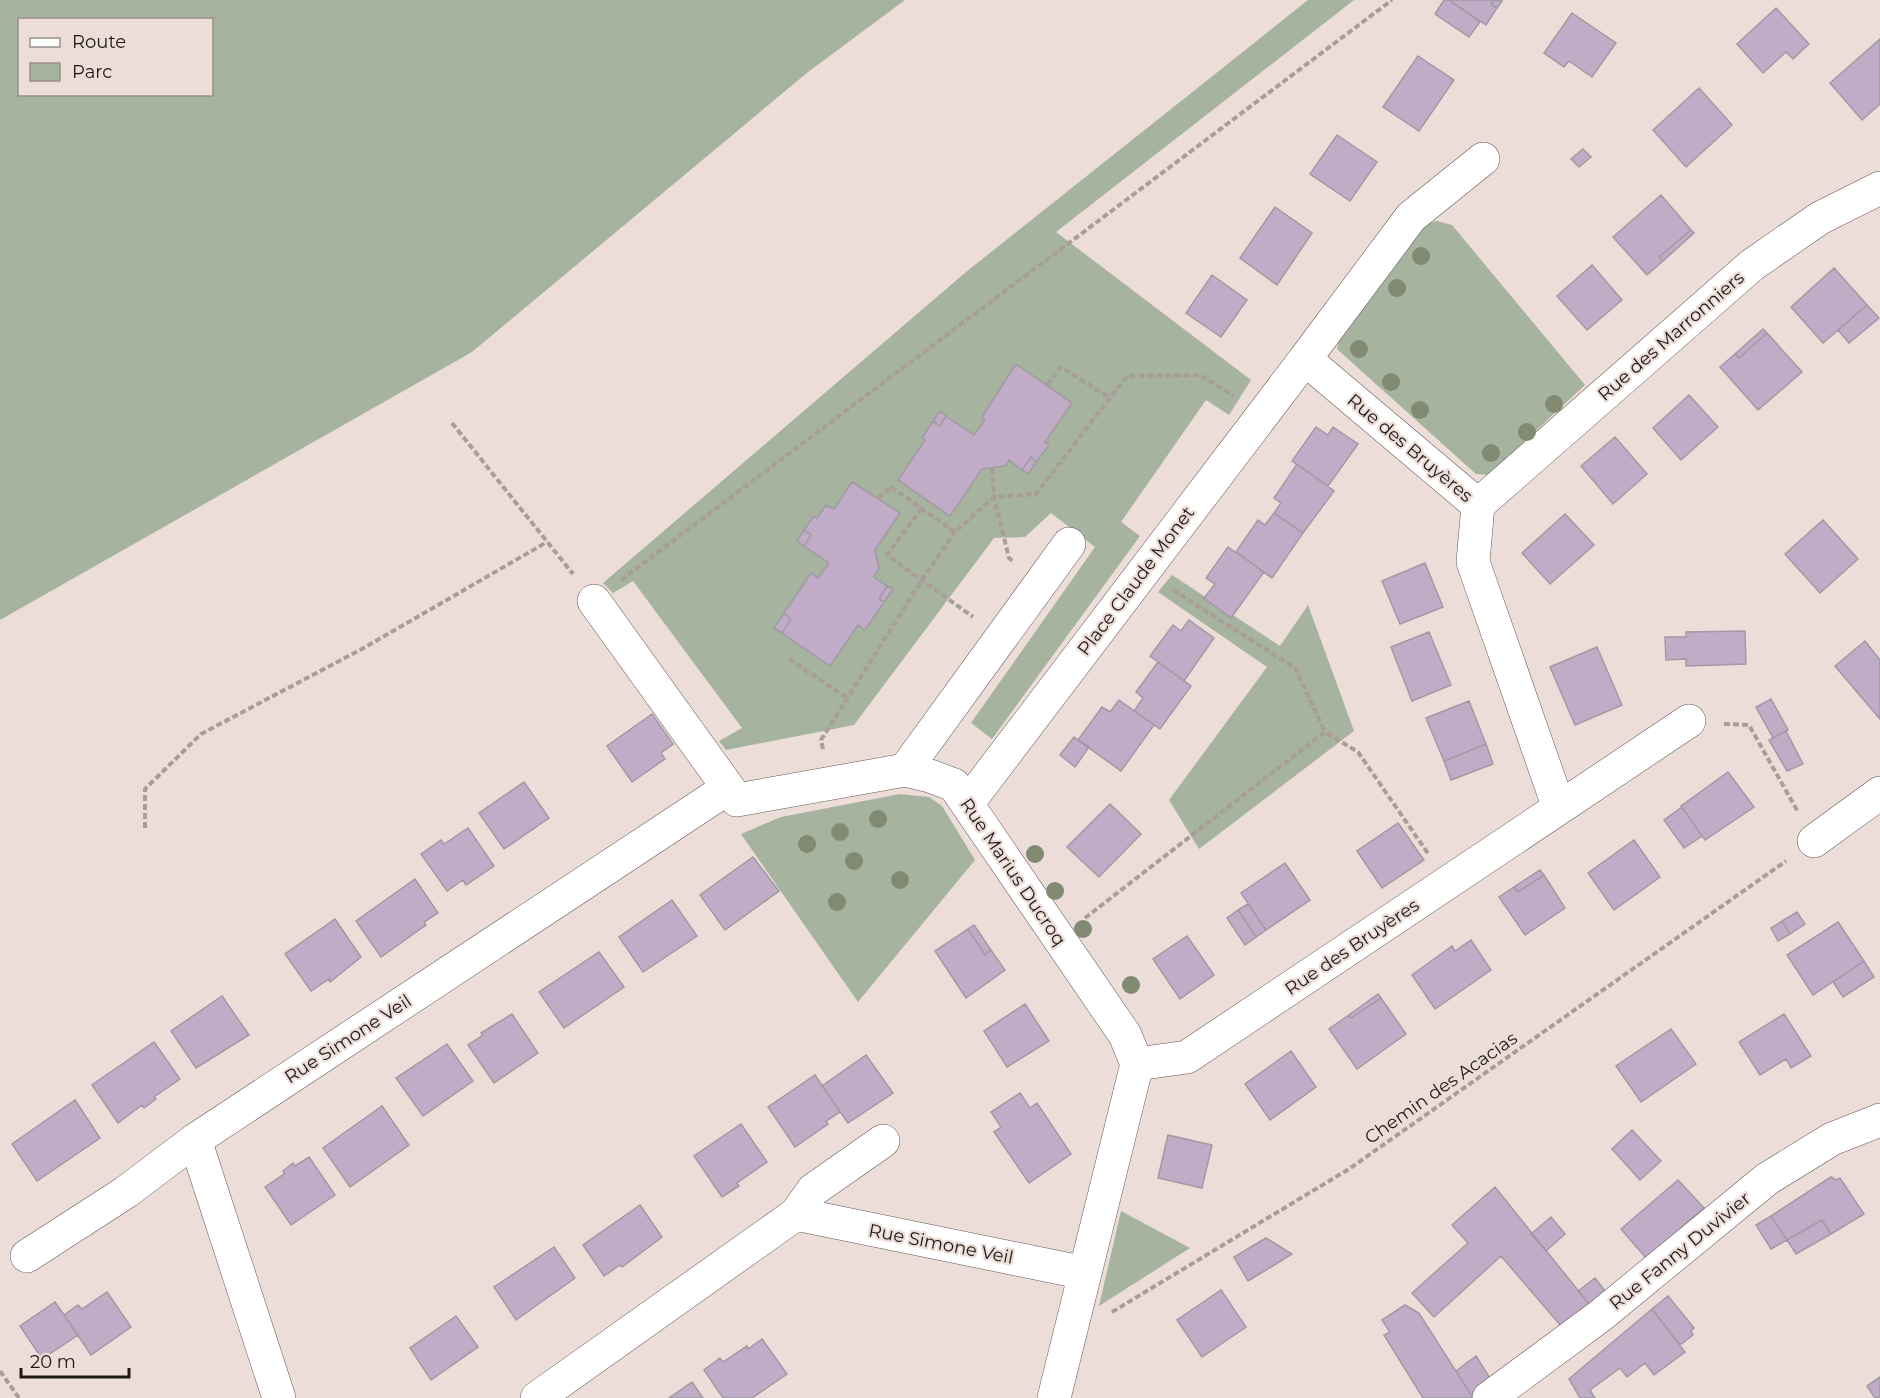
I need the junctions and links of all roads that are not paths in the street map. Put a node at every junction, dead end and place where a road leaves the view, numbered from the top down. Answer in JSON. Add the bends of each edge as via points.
{"nodes":[{"id":1,"x":1482,"y":159,"type":"dead end"},
{"id":2,"x":1880,"y":188,"type":"edge"},
{"id":3,"x":1305,"y":359,"type":"junction"},
{"id":4,"x":1478,"y":505,"type":"junction"},
{"id":5,"x":1069,"y":544,"type":"dead end"},
{"id":6,"x":594,"y":601,"type":"road end"},
{"id":7,"x":1689,"y":721,"type":"road end"},
{"id":8,"x":905,"y":770,"type":"junction"},
{"id":9,"x":728,"y":788,"type":"junction"},
{"id":10,"x":1880,"y":793,"type":"edge"},
{"id":11,"x":967,"y":804,"type":"junction"},
{"id":12,"x":1559,"y":808,"type":"junction"},
{"id":13,"x":1814,"y":841,"type":"road end"},
{"id":14,"x":1137,"y":1064,"type":"junction"},
{"id":15,"x":1880,"y":1120,"type":"edge"},
{"id":16,"x":195,"y":1140,"type":"junction"},
{"id":17,"x":883,"y":1141,"type":"dead end"},
{"id":18,"x":796,"y":1214,"type":"junction"},
{"id":19,"x":27,"y":1256,"type":"dead end"},
{"id":20,"x":1085,"y":1273,"type":"junction"},
{"id":21,"x":279,"y":1398,"type":"edge"},
{"id":22,"x":537,"y":1398,"type":"edge"},
{"id":23,"x":1054,"y":1398,"type":"edge"},
{"id":24,"x":1489,"y":1398,"type":"edge"}],
"edges":[{"from":1,"to":3,"type":"street","via":[[1411,217]]},
{"from":2,"to":4,"type":"street","name":"Rue des Marronniers","via":[[1820,218],[1752,265]]},
{"from":3,"to":4,"type":"street","name":"Rue des Bruyères"},
{"from":3,"to":11,"type":"street","name":"Place Claude Monet"},
{"from":4,"to":12,"type":"street","name":"Rue des Bruyères","via":[[1473,562]]},
{"from":5,"to":8,"type":"street"},
{"from":6,"to":9,"type":"street"},
{"from":7,"to":12,"type":"street","name":"Rue des Bruyères"},
{"from":8,"to":9,"type":"street","name":"Rue Marius Ducroq","via":[[736,800]]},
{"from":8,"to":11,"type":"street","name":"Rue Marius Ducroq","via":[[954,785]]},
{"from":9,"to":16,"type":"street","name":"Rue Simone Veil"},
{"from":10,"to":13,"type":"street"},
{"from":11,"to":14,"type":"street","name":"Rue Marius Ducroq","via":[[1125,1035]]},
{"from":12,"to":14,"type":"street","name":"Rue des Bruyères","via":[[1187,1057]]},
{"from":14,"to":20,"type":"street"},
{"from":15,"to":24,"type":"street","name":"Rue Fanny Duvivier","via":[[1832,1139],[1767,1179],[1600,1316]]},
{"from":16,"to":19,"type":"street","name":"Rue Simone Veil","via":[[126,1192]]},
{"from":16,"to":21,"type":"street"},
{"from":17,"to":18,"type":"street","via":[[813,1190]]},
{"from":18,"to":20,"type":"street","name":"Rue Simone Veil"},
{"from":18,"to":22,"type":"street"},
{"from":20,"to":23,"type":"street"}]}
